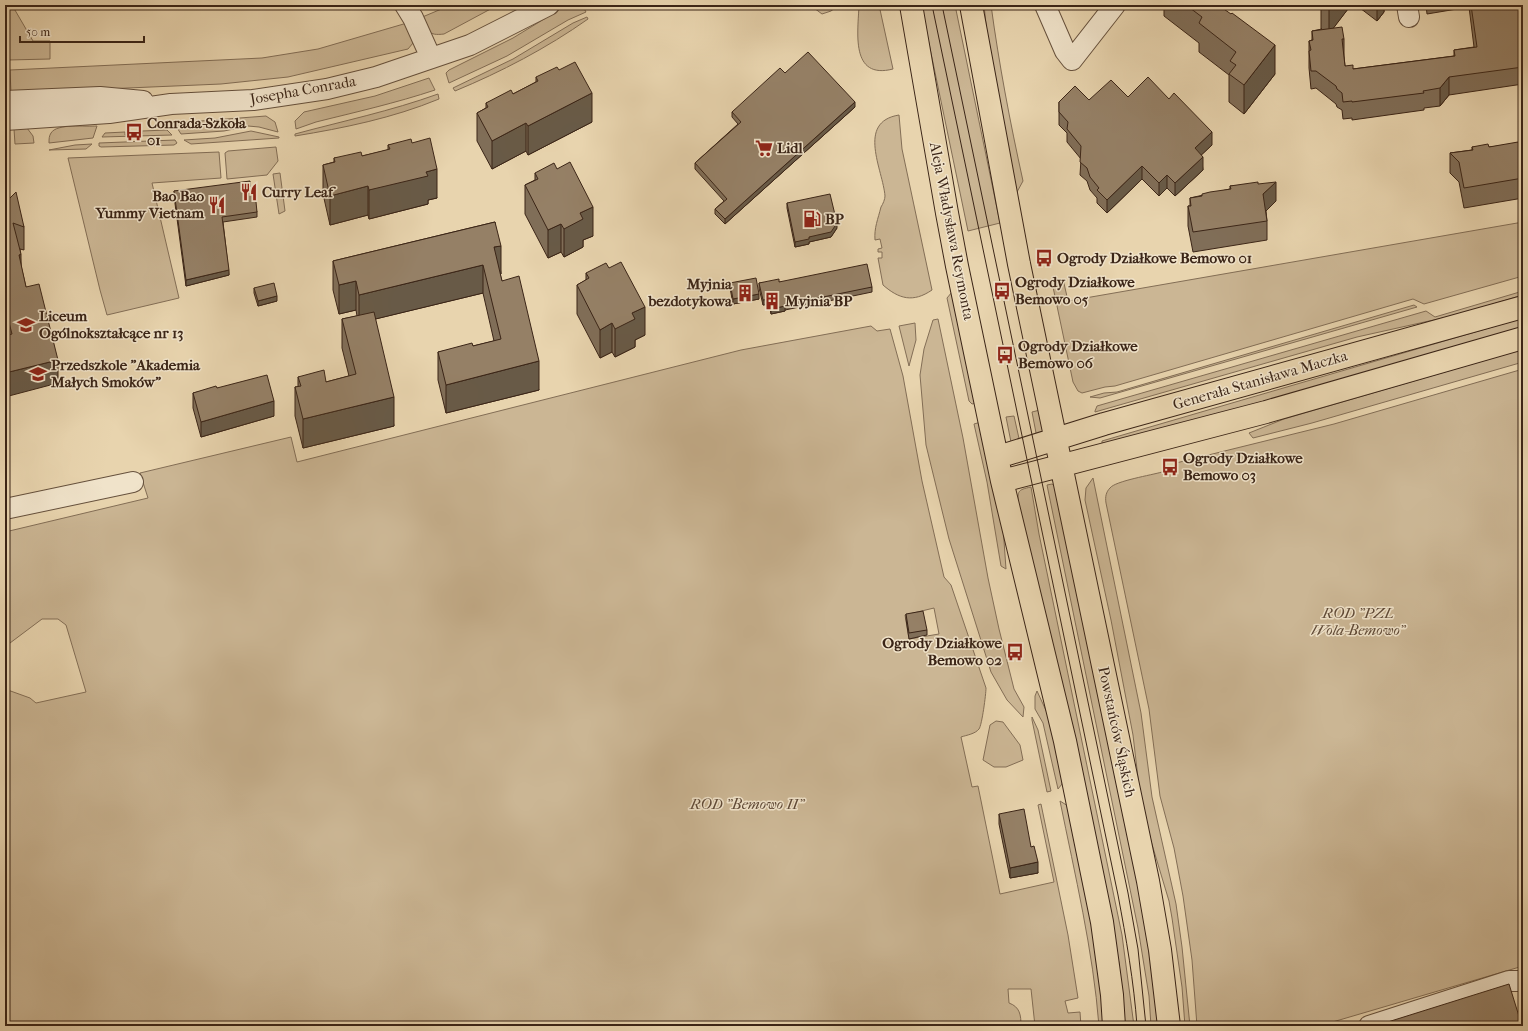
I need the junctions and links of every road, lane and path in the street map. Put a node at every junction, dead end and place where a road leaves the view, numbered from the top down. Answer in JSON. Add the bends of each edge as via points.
{"nodes":[{"id":1,"x":406,"y":5,"type":"edge"},
{"id":2,"x":522,"y":5,"type":"edge"},
{"id":3,"x":549,"y":5,"type":"edge"},
{"id":4,"x":912,"y":5,"type":"edge"},
{"id":5,"x":971,"y":5,"type":"edge"},
{"id":6,"x":1045,"y":5,"type":"edge"},
{"id":7,"x":1115,"y":5,"type":"edge"},
{"id":8,"x":431,"y":58,"type":"junction"},
{"id":9,"x":5,"y":101,"type":"edge"},
{"id":10,"x":171,"y":104,"type":"junction"},
{"id":11,"x":5,"y":120,"type":"edge"},
{"id":12,"x":1523,"y":307,"type":"edge"},
{"id":13,"x":1523,"y":338,"type":"edge"},
{"id":14,"x":1055,"y":439,"type":"junction"},
{"id":15,"x":998,"y":457,"type":"junction"},
{"id":16,"x":1060,"y":467,"type":"junction"},
{"id":17,"x":1002,"y":481,"type":"junction"},
{"id":18,"x":133,"y":482,"type":"dead end"},
{"id":19,"x":5,"y":509,"type":"edge"},
{"id":20,"x":1523,"y":981,"type":"edge"},
{"id":21,"x":1169,"y":1024,"type":"edge"},
{"id":22,"x":1114,"y":1026,"type":"edge"},
{"id":23,"x":1369,"y":1026,"type":"edge"}],
"edges":[{"from":1,"to":8,"type":"street"},
{"from":2,"to":8,"type":"street","name":"Josepha Conrada"},
{"from":3,"to":8,"type":"street","name":"Josepha Conrada","via":[[470,45]]},
{"from":4,"to":15,"type":"main road","name":"Aleja Władysława Reymonta","via":[[947,213]]},
{"from":5,"to":14,"type":"main road","via":[[1019,264]]},
{"from":6,"to":7,"type":"street","via":[[1065,51],[1072,60]]},
{"from":8,"to":10,"type":"street","name":"Josepha Conrada","via":[[376,77],[321,90],[253,100]]},
{"from":9,"to":10,"type":"street","name":"Josepha Conrada","via":[[108,97]]},
{"from":10,"to":11,"type":"street","name":"Josepha Conrada","via":[[109,113]]},
{"from":12,"to":14,"type":"main road","name":"Generała Stanisława Maczka"},
{"from":13,"to":16,"type":"main road","name":"Generała Stanisława Maczka","via":[[1266,412]]},
{"from":14,"to":15,"type":"main road","name":"Generała Stanisława Maczka"},
{"from":14,"to":16,"type":"main road","name":"Powstańców Śląskich"},
{"from":15,"to":17,"type":"main road"},
{"from":16,"to":17,"type":"main road","name":"Generała Stanisława Maczka"},
{"from":16,"to":21,"type":"main road","name":"Powstańców Śląskich","via":[[1148,882]]},
{"from":17,"to":22,"type":"main road","via":[[1065,742],[1099,907]]},
{"from":18,"to":19,"type":"street"},
{"from":20,"to":23,"type":"street","via":[[1510,981]]}]}
